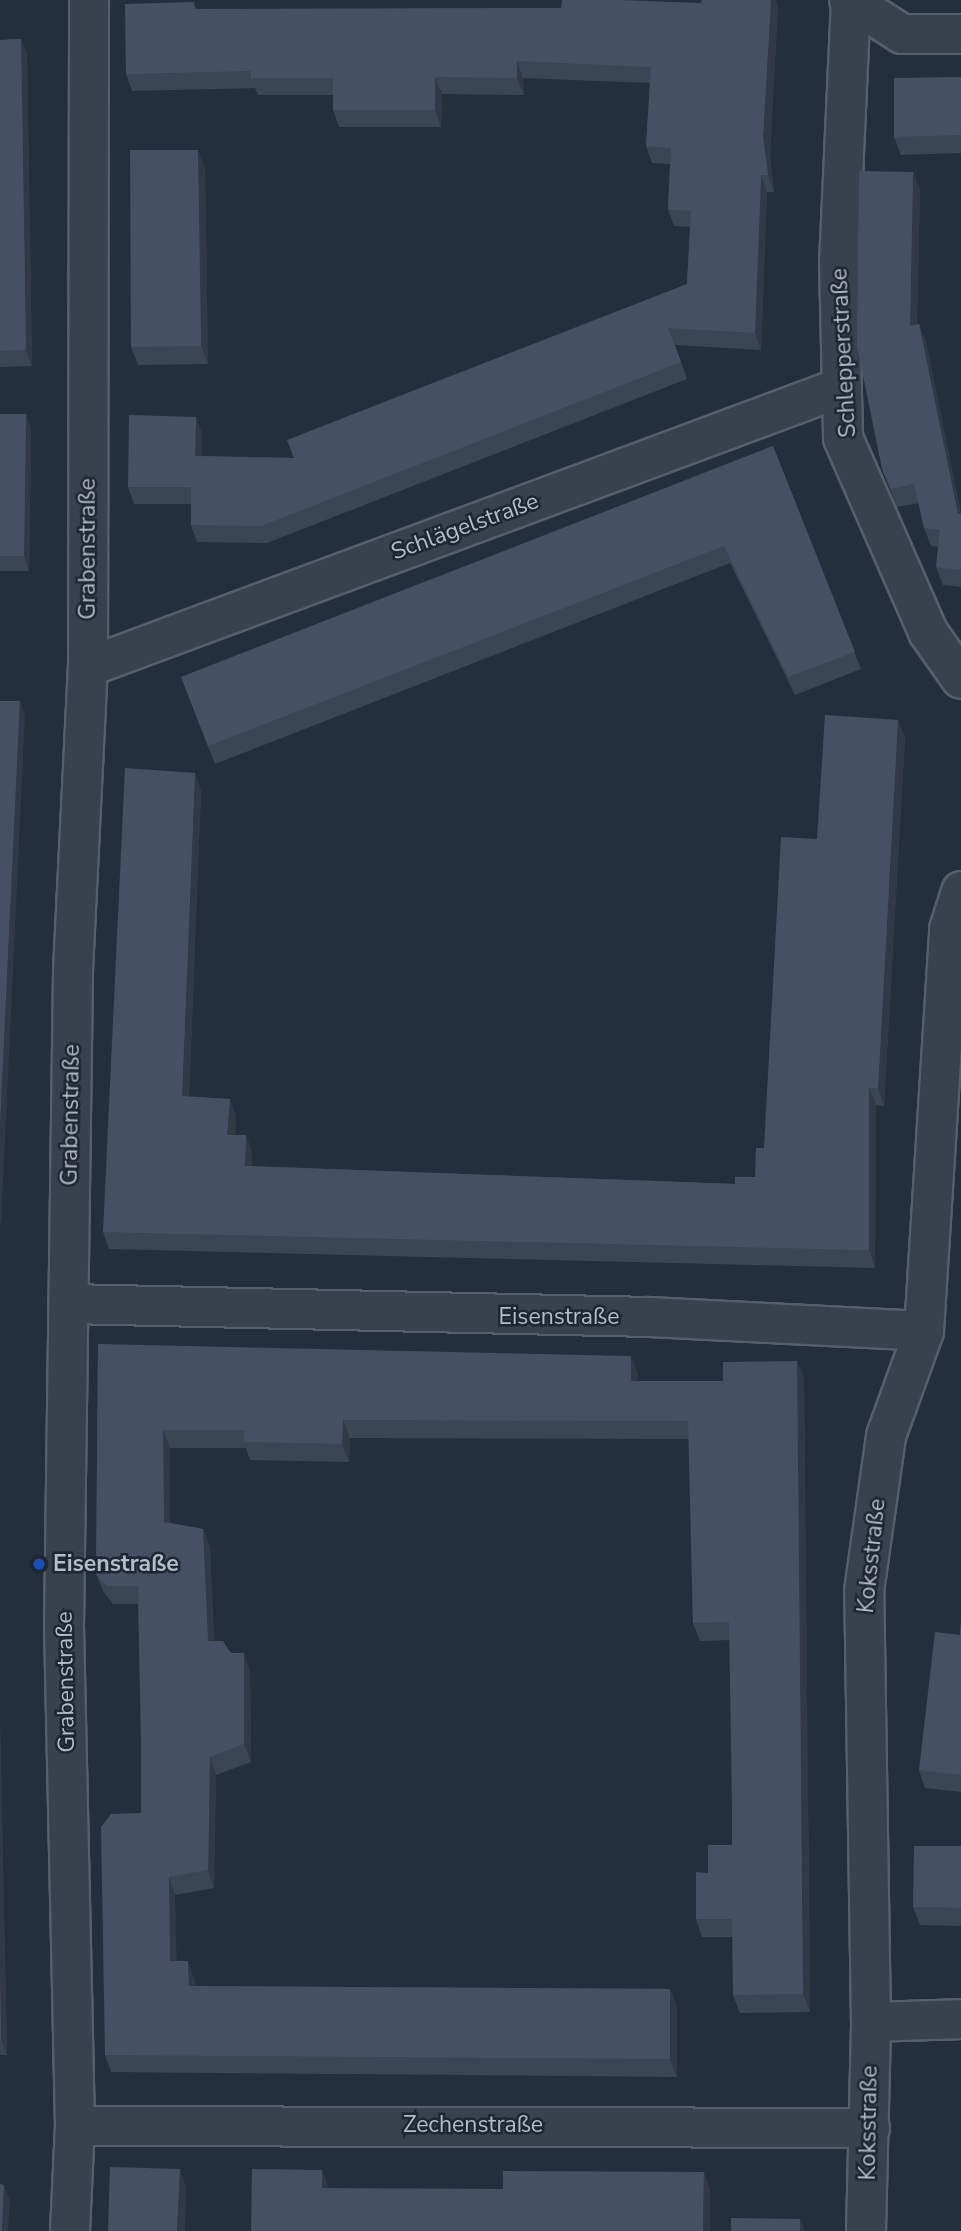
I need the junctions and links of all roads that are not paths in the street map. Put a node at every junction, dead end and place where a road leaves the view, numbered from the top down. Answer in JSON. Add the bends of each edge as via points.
{"nodes":[{"id":1,"x":89,"y":0,"type":"edge"},
{"id":2,"x":851,"y":0,"type":"edge"},
{"id":3,"x":961,"y":34,"type":"edge"},
{"id":4,"x":842,"y":387,"type":"junction"},
{"id":5,"x":88,"y":667,"type":"junction"},
{"id":6,"x":961,"y":679,"type":"edge"},
{"id":7,"x":961,"y":891,"type":"edge"},
{"id":8,"x":69,"y":1304,"type":"junction"},
{"id":9,"x":924,"y":1331,"type":"junction"},
{"id":10,"x":961,"y":2019,"type":"edge"},
{"id":11,"x":871,"y":2022,"type":"junction"},
{"id":12,"x":75,"y":2126,"type":"junction"},
{"id":13,"x":870,"y":2128,"type":"junction"},
{"id":14,"x":70,"y":2231,"type":"edge"},
{"id":15,"x":866,"y":2231,"type":"edge"}],
"edges":[{"from":1,"to":5,"type":"street","name":"Grabenstraße"},
{"from":2,"to":3,"type":"street","via":[[902,34]]},
{"from":2,"to":4,"type":"street","name":"Schlepperstraße","via":[[841,181]]},
{"from":4,"to":5,"type":"street","name":"Schlägelstraße"},
{"from":4,"to":6,"type":"street","name":"Schlepperstraße","via":[[843,438],[928,632]]},
{"from":5,"to":8,"type":"street","name":"Grabenstraße","via":[[73,971]]},
{"from":7,"to":9,"type":"street","name":"Koksstraße","via":[[949,929]]},
{"from":8,"to":9,"type":"street","name":"Eisenstraße","via":[[496,1318],[649,1317]]},
{"from":8,"to":12,"type":"street","name":"Grabenstraße","via":[[64,1625]]},
{"from":9,"to":11,"type":"street","name":"Koksstraße","via":[[886,1436],[864,1591]]},
{"from":10,"to":11,"type":"street"},
{"from":11,"to":13,"type":"street","name":"Koksstraße"},
{"from":12,"to":13,"type":"street","name":"Zechenstraße"},
{"from":12,"to":14,"type":"street","name":"Grabenstraße"},
{"from":13,"to":15,"type":"street","name":"Koksstraße"}]}
